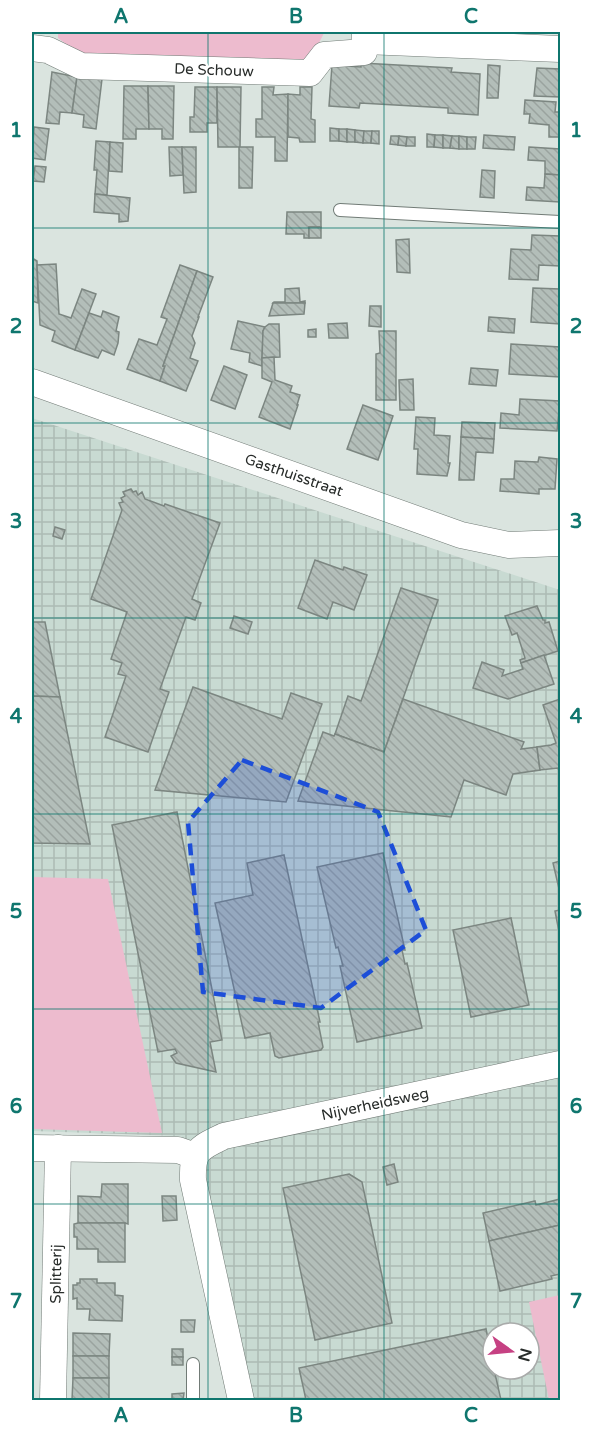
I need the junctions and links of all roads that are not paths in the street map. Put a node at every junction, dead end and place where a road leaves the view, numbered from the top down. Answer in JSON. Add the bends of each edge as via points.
{"nodes":[{"id":1,"x":365,"y":36,"type":"edge"},
{"id":2,"x":42,"y":43,"type":"edge"},
{"id":3,"x":561,"y":49,"type":"edge"},
{"id":4,"x":340,"y":210,"type":"dead end"},
{"id":5,"x":561,"y":222,"type":"edge"},
{"id":6,"x":32,"y":382,"type":"edge"},
{"id":7,"x":561,"y":543,"type":"edge"},
{"id":8,"x":561,"y":1064,"type":"edge"},
{"id":9,"x":32,"y":1148,"type":"edge"},
{"id":10,"x":58,"y":1148,"type":"junction"},
{"id":11,"x":195,"y":1156,"type":"junction"},
{"id":12,"x":193,"y":1364,"type":"dead end"},
{"id":13,"x":53,"y":1401,"type":"edge"},
{"id":14,"x":193,"y":1401,"type":"edge"},
{"id":15,"x":241,"y":1401,"type":"edge"}],
"edges":[{"from":1,"to":2,"type":"street","name":"De Schouw","via":[[364,52],[324,55],[310,73],[81,66]]},
{"from":1,"to":3,"type":"street","name":"De Schouw"},
{"from":4,"to":5,"type":"lane"},
{"from":6,"to":7,"type":"street","name":"Gasthuisstraat","via":[[460,535],[509,545]]},
{"from":8,"to":11,"type":"street","name":"Nijverheidsweg","via":[[224,1136],[203,1146]]},
{"from":9,"to":10,"type":"street"},
{"from":10,"to":11,"type":"street","via":[[177,1150]]},
{"from":10,"to":13,"type":"street","name":"Splitterij"},
{"from":11,"to":15,"type":"street","via":[[193,1180]]},
{"from":12,"to":14,"type":"lane"}]}
